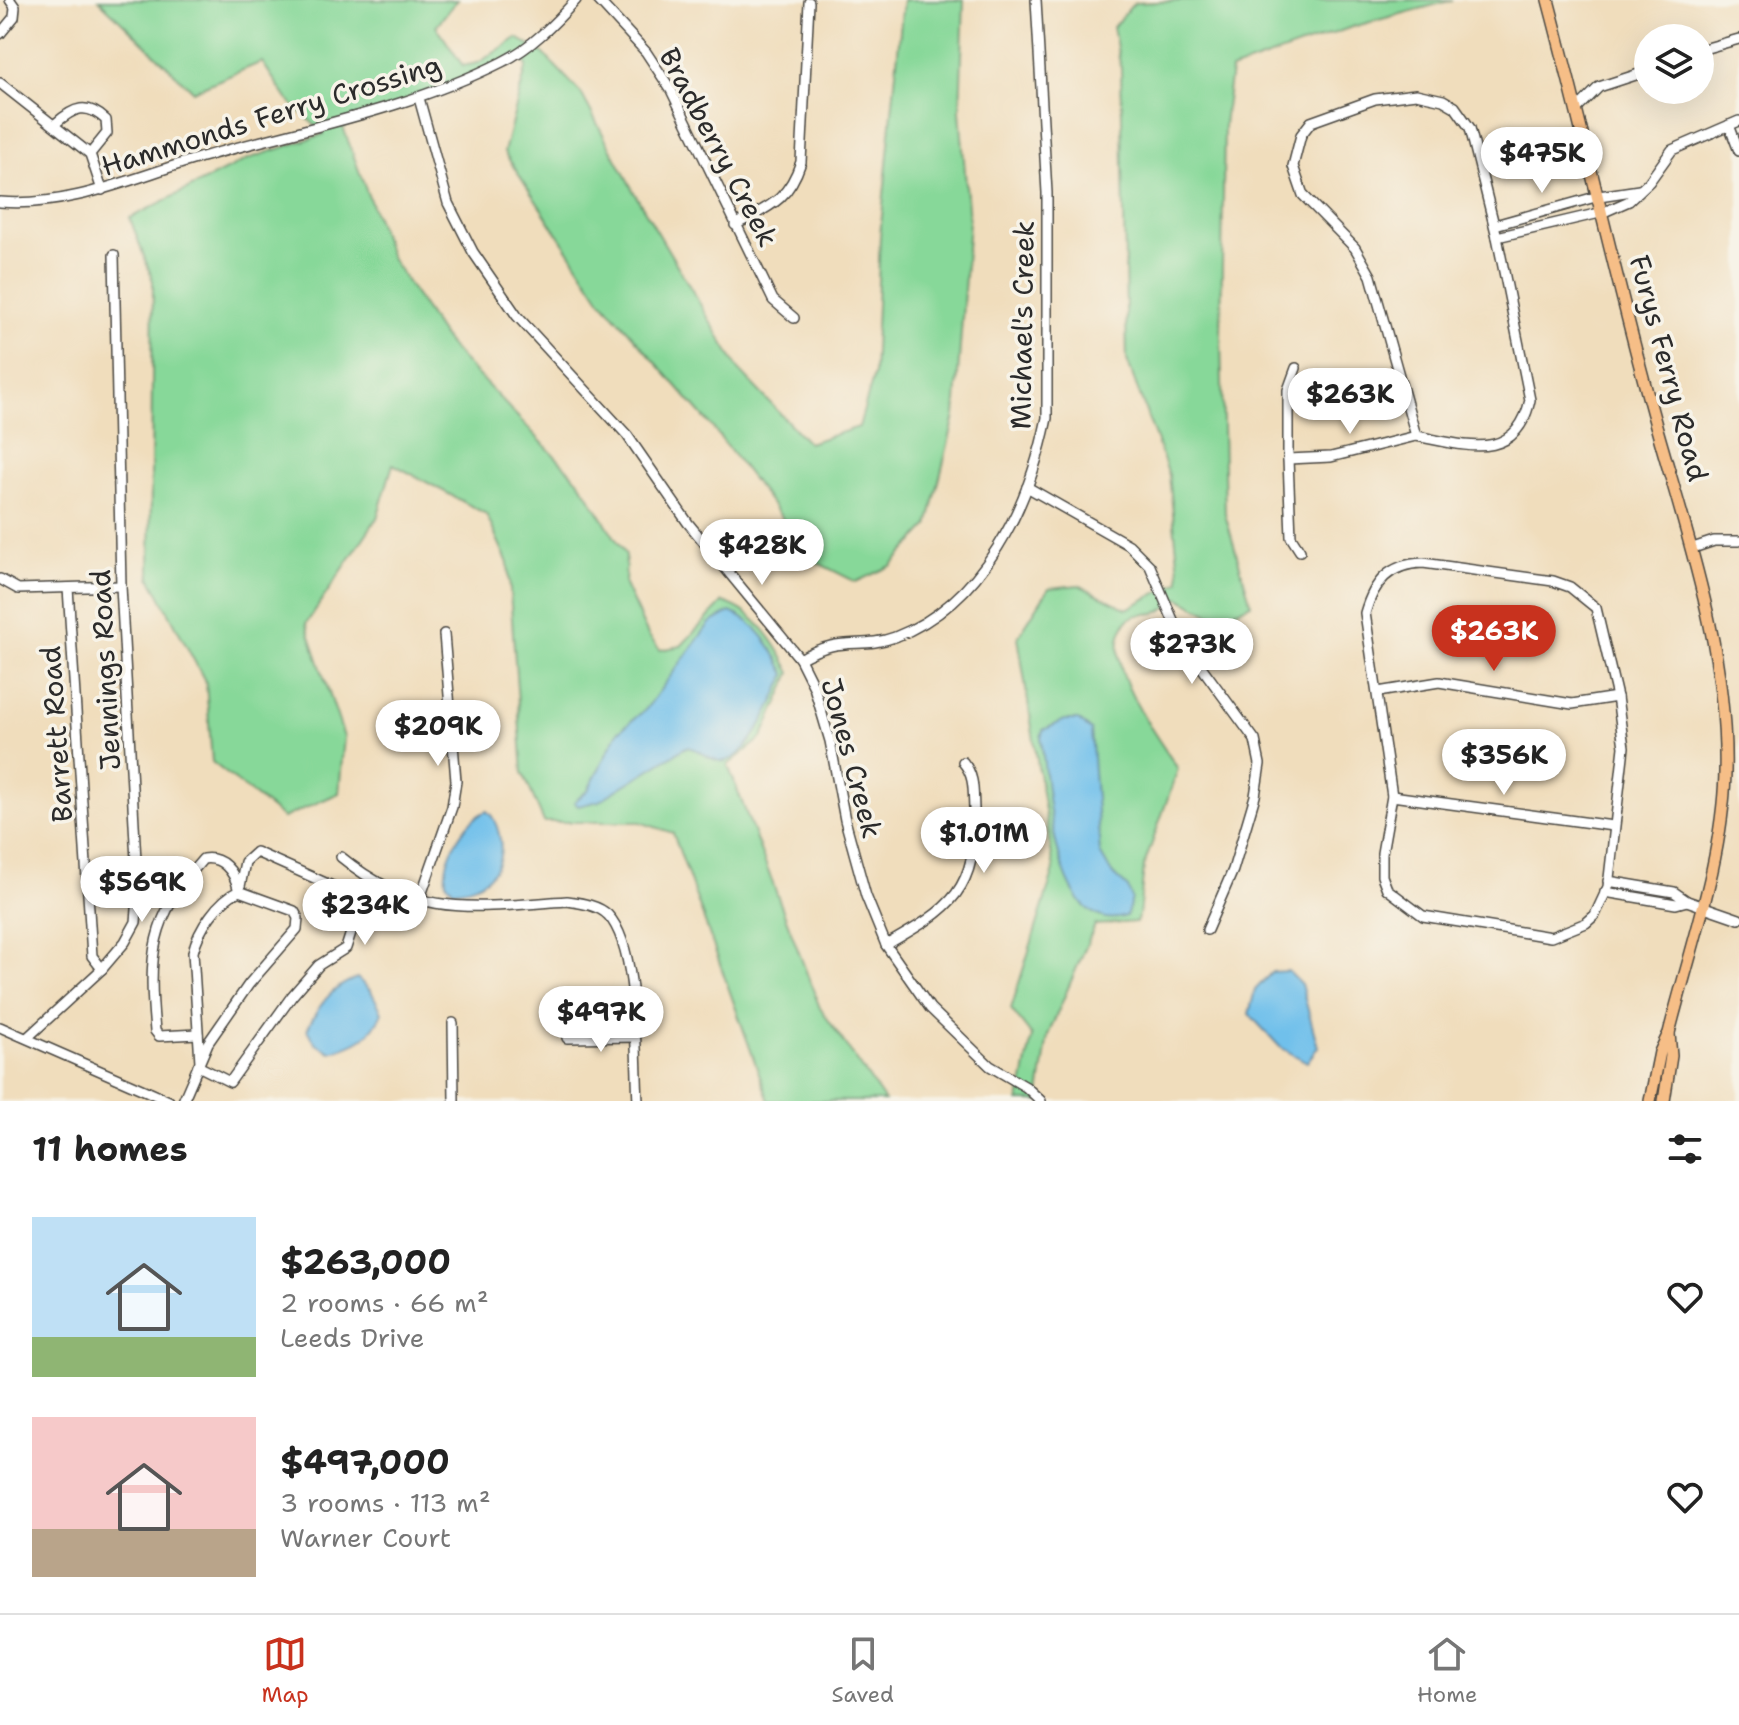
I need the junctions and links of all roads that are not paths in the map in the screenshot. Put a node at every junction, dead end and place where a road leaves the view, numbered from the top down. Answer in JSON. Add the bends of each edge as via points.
{"nodes":[{"id":1,"x":10,"y":0,"type":"edge"},
{"id":2,"x":576,"y":0,"type":"edge"},
{"id":3,"x":598,"y":0,"type":"edge"},
{"id":4,"x":1036,"y":0,"type":"edge"},
{"id":5,"x":1548,"y":0,"type":"edge"},
{"id":6,"x":809,"y":2,"type":"dead end"},
{"id":7,"x":0,"y":34,"type":"edge"},
{"id":8,"x":1739,"y":39,"type":"edge"},
{"id":9,"x":1714,"y":46,"type":"edge"},
{"id":10,"x":1634,"y":76,"type":"edge"},
{"id":11,"x":0,"y":83,"type":"edge"},
{"id":12,"x":419,"y":98,"type":"junction"},
{"id":13,"x":1576,"y":110,"type":"junction"},
{"id":14,"x":1734,"y":123,"type":"edge"},
{"id":15,"x":55,"y":124,"type":"junction"},
{"id":16,"x":1739,"y":151,"type":"edge"},
{"id":17,"x":90,"y":154,"type":"junction"},
{"id":18,"x":102,"y":190,"type":"junction"},
{"id":19,"x":1640,"y":190,"type":"junction"},
{"id":20,"x":1599,"y":196,"type":"junction"},
{"id":21,"x":0,"y":202,"type":"edge"},
{"id":22,"x":1604,"y":212,"type":"junction"},
{"id":23,"x":735,"y":225,"type":"junction"},
{"id":24,"x":1495,"y":225,"type":"junction"},
{"id":25,"x":1497,"y":237,"type":"junction"},
{"id":26,"x":114,"y":255,"type":"dead end"},
{"id":27,"x":794,"y":318,"type":"dead end"},
{"id":28,"x":1296,"y":368,"type":"dead end"},
{"id":29,"x":1416,"y":436,"type":"junction"},
{"id":30,"x":1288,"y":459,"type":"junction"},
{"id":31,"x":1027,"y":487,"type":"junction"},
{"id":32,"x":1739,"y":541,"type":"edge"},
{"id":33,"x":1693,"y":548,"type":"junction"},
{"id":34,"x":1300,"y":551,"type":"dead end"},
{"id":35,"x":0,"y":579,"type":"edge"},
{"id":36,"x":121,"y":586,"type":"junction"},
{"id":37,"x":68,"y":588,"type":"junction"},
{"id":38,"x":444,"y":634,"type":"dead end"},
{"id":39,"x":800,"y":659,"type":"junction"},
{"id":40,"x":1378,"y":692,"type":"junction"},
{"id":41,"x":1617,"y":697,"type":"junction"},
{"id":42,"x":963,"y":762,"type":"dead end"},
{"id":43,"x":1392,"y":796,"type":"junction"},
{"id":44,"x":1613,"y":826,"type":"junction"},
{"id":45,"x":341,"y":857,"type":"dead end"},
{"id":46,"x":1607,"y":886,"type":"junction"},
{"id":47,"x":239,"y":891,"type":"junction"},
{"id":48,"x":419,"y":901,"type":"junction"},
{"id":49,"x":1701,"y":905,"type":"junction"},
{"id":50,"x":1739,"y":919,"type":"edge"},
{"id":51,"x":1207,"y":930,"type":"dead end"},
{"id":52,"x":886,"y":945,"type":"junction"},
{"id":53,"x":102,"y":969,"type":"junction"},
{"id":54,"x":453,"y":1023,"type":"dead end"},
{"id":55,"x":0,"y":1027,"type":"edge"},
{"id":56,"x":1669,"y":1033,"type":"junction"},
{"id":57,"x":198,"y":1034,"type":"junction"},
{"id":58,"x":28,"y":1037,"type":"junction"},
{"id":59,"x":635,"y":1037,"type":"junction"},
{"id":60,"x":567,"y":1038,"type":"dead end"},
{"id":61,"x":199,"y":1064,"type":"junction"},
{"id":62,"x":169,"y":1101,"type":"edge"},
{"id":63,"x":183,"y":1101,"type":"edge"},
{"id":64,"x":454,"y":1101,"type":"edge"},
{"id":65,"x":638,"y":1101,"type":"edge"},
{"id":66,"x":1041,"y":1101,"type":"edge"},
{"id":67,"x":1650,"y":1101,"type":"edge"},
{"id":68,"x":1664,"y":1101,"type":"edge"}],
"edges":[{"from":1,"to":7,"type":"street","via":[[14,17]]},
{"from":2,"to":12,"type":"street","name":"Hammonds Ferry Crossing","via":[[505,61]]},
{"from":3,"to":23,"type":"street","name":"Bradberry Creek","via":[[646,52],[671,90]]},
{"from":4,"to":31,"type":"street","name":"Michael's Creek","via":[[1047,193],[1047,418]]},
{"from":5,"to":13,"type":"main road","name":"Furys Ferry Road"},
{"from":6,"to":23,"type":"street","via":[[801,162],[793,187]]},
{"from":8,"to":9,"type":"street"},
{"from":10,"to":13,"type":"street","via":[[1599,87]]},
{"from":11,"to":15,"type":"street"},
{"from":12,"to":18,"type":"street","name":"Hammonds Ferry Crossing"},
{"from":12,"to":39,"type":"street","name":"Jones Creek","via":[[448,203],[473,252],[517,316],[627,435],[688,523]]},
{"from":13,"to":20,"type":"main road","name":"Furys Ferry Road"},
{"from":14,"to":16,"type":"street"},
{"from":14,"to":19,"type":"street","via":[[1672,150]]},
{"from":15,"to":17,"type":"street"},
{"from":15,"to":17,"type":"street","via":[[80,107],[94,108],[106,120],[107,133]]},
{"from":17,"to":18,"type":"street"},
{"from":18,"to":21,"type":"street","name":"Hammonds Ferry Crossing","via":[[34,205]]},
{"from":19,"to":20,"type":"street"},
{"from":19,"to":22,"type":"street"},
{"from":20,"to":22,"type":"main road","name":"Furys Ferry Road"},
{"from":20,"to":24,"type":"street"},
{"from":22,"to":25,"type":"street"},
{"from":22,"to":33,"type":"main road","name":"Furys Ferry Road","via":[[1657,428]]},
{"from":23,"to":27,"type":"street","name":"Bradberry Creek","via":[[773,300]]},
{"from":24,"to":25,"type":"street"},
{"from":24,"to":29,"type":"street","via":[[1470,128],[1465,116],[1443,100],[1416,94],[1375,99],[1322,116],[1301,135],[1293,166],[1297,182],[1303,195],[1355,248],[1371,276]]},
{"from":25,"to":29,"type":"street","via":[[1530,400],[1526,419],[1516,434],[1477,447]]},
{"from":26,"to":36,"type":"street","name":"Jennings Road"},
{"from":28,"to":30,"type":"street","via":[[1288,390]]},
{"from":29,"to":30,"type":"street","via":[[1331,457]]},
{"from":30,"to":34,"type":"street","via":[[1291,537]]},
{"from":31,"to":39,"type":"street","name":"Michael's Creek","via":[[998,548],[955,601],[892,638],[822,645]]},
{"from":31,"to":51,"type":"street","via":[[1129,545],[1150,566],[1181,639],[1255,740],[1260,764],[1255,796],[1233,870]]},
{"from":32,"to":33,"type":"street"},
{"from":33,"to":49,"type":"main road","name":"Furys Ferry Road","via":[[1724,698],[1723,790]]},
{"from":35,"to":37,"type":"street","via":[[18,589]]},
{"from":36,"to":37,"type":"street"},
{"from":36,"to":53,"type":"street","name":"Jennings Road","via":[[138,897],[136,922]]},
{"from":37,"to":53,"type":"street","name":"Barrett Road","via":[[92,956]]},
{"from":38,"to":48,"type":"street","via":[[456,781]]},
{"from":39,"to":52,"type":"street","name":"Jones Creek","via":[[814,687],[866,896]]},
{"from":40,"to":41,"type":"street","via":[[1439,682],[1572,704]]},
{"from":40,"to":41,"type":"street","via":[[1365,613],[1370,597],[1389,571],[1423,563],[1570,587],[1596,608]]},
{"from":40,"to":43,"type":"street"},
{"from":41,"to":44,"type":"street","via":[[1624,747]]},
{"from":42,"to":52,"type":"street","via":[[972,773],[974,824],[967,876],[939,915]]},
{"from":43,"to":44,"type":"street"},
{"from":43,"to":46,"type":"street","via":[[1382,876],[1396,898],[1423,916],[1551,937],[1595,915]]},
{"from":44,"to":46,"type":"street"},
{"from":45,"to":48,"type":"street","via":[[369,880]]},
{"from":46,"to":49,"type":"street","via":[[1674,892]]},
{"from":47,"to":57,"type":"street","via":[[226,896],[196,940]]},
{"from":47,"to":57,"type":"street","via":[[221,862],[203,859],[163,918],[154,941],[155,1031],[159,1036]]},
{"from":47,"to":61,"type":"street","via":[[294,911],[297,929],[249,984]]},
{"from":47,"to":61,"type":"street","via":[[245,862],[256,852],[348,893],[354,904],[352,935],[346,948],[319,965],[292,996],[230,1082]]},
{"from":48,"to":59,"type":"street","via":[[471,908],[567,901],[606,913],[624,939]]},
{"from":49,"to":50,"type":"street"},
{"from":49,"to":56,"type":"main road","name":"Furys Ferry Road"},
{"from":52,"to":66,"type":"street","name":"Jones Creek","via":[[930,1008],[990,1066]]},
{"from":53,"to":58,"type":"street","name":"Jennings Road"},
{"from":54,"to":64,"type":"street"},
{"from":55,"to":58,"type":"street"},
{"from":56,"to":67,"type":"main road","name":"Furys Ferry Road"},
{"from":56,"to":68,"type":"main road","name":"Furys Ferry Road"},
{"from":57,"to":61,"type":"street"},
{"from":58,"to":62,"type":"street"},
{"from":59,"to":60,"type":"street"},
{"from":59,"to":65,"type":"street"},
{"from":61,"to":63,"type":"street"}]}
